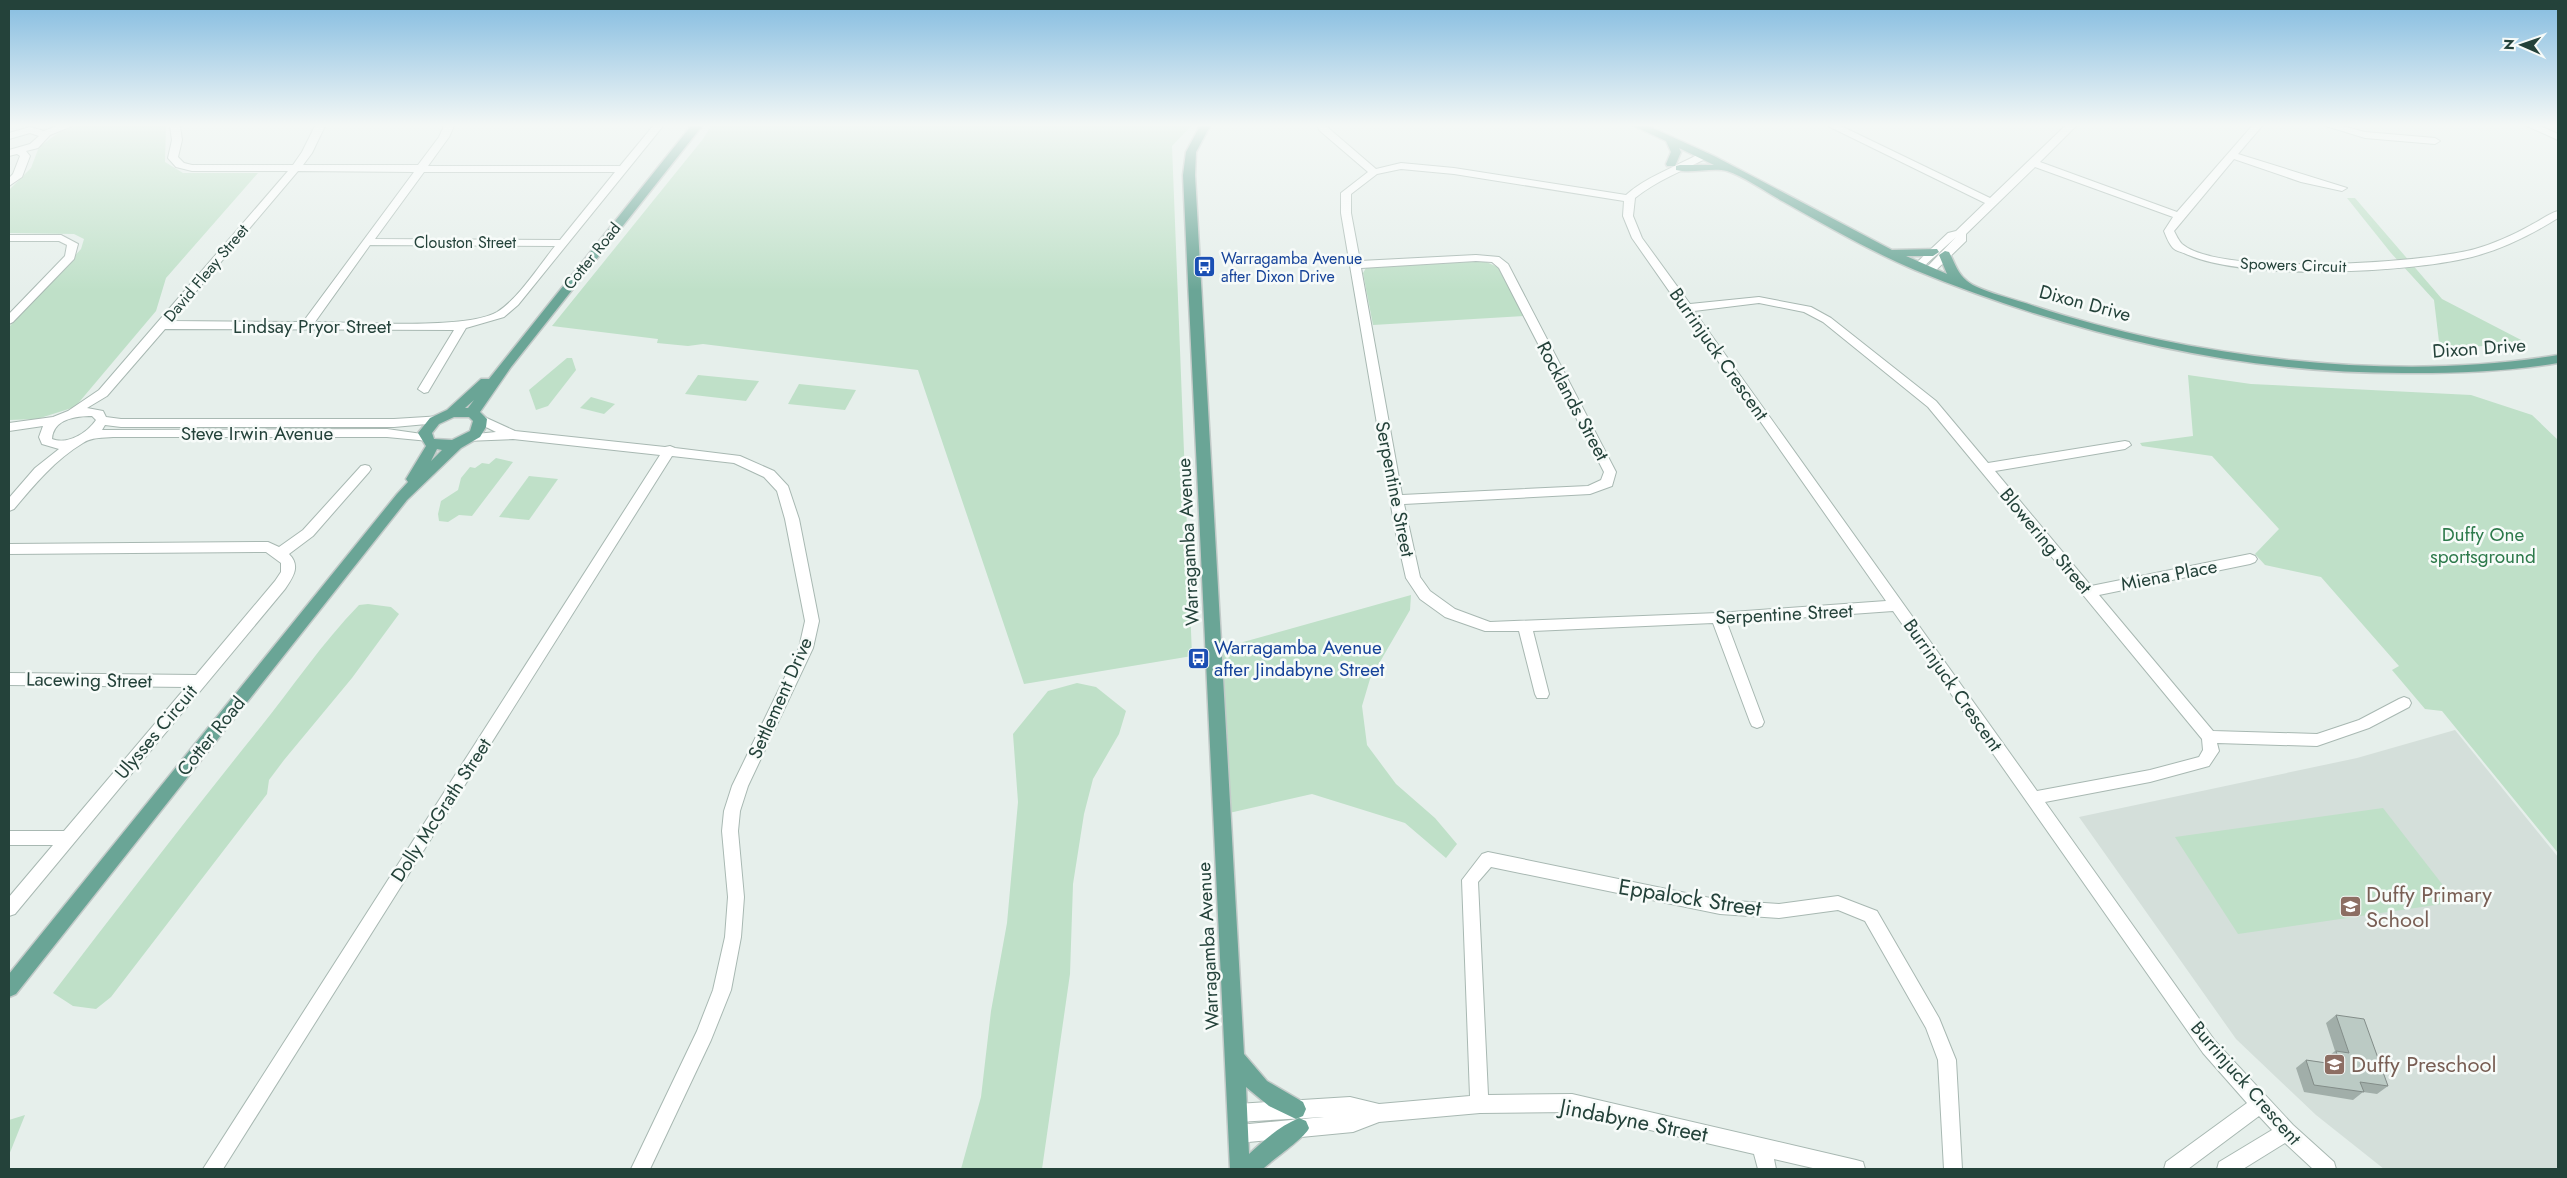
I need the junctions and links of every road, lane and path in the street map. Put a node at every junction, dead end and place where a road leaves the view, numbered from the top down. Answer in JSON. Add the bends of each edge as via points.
{"nodes":[{"id":1,"x":284,"y":181,"type":"edge"},
{"id":2,"x":411,"y":181,"type":"edge"},
{"id":3,"x":613,"y":181,"type":"edge"},
{"id":4,"x":653,"y":181,"type":"edge"},
{"id":5,"x":1189,"y":181,"type":"edge"},
{"id":6,"x":1362,"y":181,"type":"edge"},
{"id":7,"x":1517,"y":181,"type":"edge"},
{"id":8,"x":1652,"y":181,"type":"edge"},
{"id":9,"x":1750,"y":181,"type":"edge"},
{"id":10,"x":1947,"y":181,"type":"edge"},
{"id":11,"x":2015,"y":181,"type":"edge"},
{"id":12,"x":2083,"y":181,"type":"edge"},
{"id":13,"x":2209,"y":181,"type":"edge"},
{"id":14,"x":2310,"y":181,"type":"edge"},
{"id":15,"x":2342,"y":188,"type":"dead end"},
{"id":16,"x":1630,"y":199,"type":"junction"},
{"id":17,"x":1992,"y":203,"type":"junction"},
{"id":18,"x":2558,"y":214,"type":"edge"},
{"id":19,"x":2179,"y":216,"type":"junction"},
{"id":20,"x":1960,"y":233,"type":"junction"},
{"id":21,"x":9,"y":238,"type":"edge"},
{"id":22,"x":367,"y":242,"type":"junction"},
{"id":23,"x":563,"y":243,"type":"junction"},
{"id":24,"x":1933,"y":252,"type":"junction"},
{"id":25,"x":1889,"y":253,"type":"junction"},
{"id":26,"x":1945,"y":255,"type":"junction"},
{"id":27,"x":1355,"y":265,"type":"junction"},
{"id":28,"x":1923,"y":269,"type":"junction"},
{"id":29,"x":1964,"y":285,"type":"junction"},
{"id":30,"x":1686,"y":308,"type":"junction"},
{"id":31,"x":9,"y":320,"type":"edge"},
{"id":32,"x":161,"y":325,"type":"junction"},
{"id":33,"x":306,"y":326,"type":"junction"},
{"id":34,"x":462,"y":326,"type":"junction"},
{"id":35,"x":2558,"y":359,"type":"edge"},
{"id":36,"x":506,"y":364,"type":"junction"},
{"id":37,"x":424,"y":388,"type":"dead end"},
{"id":38,"x":104,"y":393,"type":"junction"},
{"id":39,"x":452,"y":413,"type":"junction"},
{"id":40,"x":476,"y":416,"type":"junction"},
{"id":41,"x":100,"y":417,"type":"junction"},
{"id":42,"x":62,"y":418,"type":"junction"},
{"id":43,"x":438,"y":419,"type":"junction"},
{"id":44,"x":14,"y":427,"type":"edge"},
{"id":45,"x":513,"y":434,"type":"junction"},
{"id":46,"x":48,"y":438,"type":"junction"},
{"id":47,"x":83,"y":438,"type":"junction"},
{"id":48,"x":470,"y":438,"type":"junction"},
{"id":49,"x":429,"y":442,"type":"junction"},
{"id":50,"x":456,"y":444,"type":"junction"},
{"id":51,"x":2125,"y":445,"type":"dead end"},
{"id":52,"x":670,"y":450,"type":"junction"},
{"id":53,"x":1985,"y":468,"type":"junction"},
{"id":54,"x":365,"y":469,"type":"dead end"},
{"id":55,"x":38,"y":471,"type":"junction"},
{"id":56,"x":402,"y":497,"type":"junction"},
{"id":57,"x":1396,"y":500,"type":"junction"},
{"id":58,"x":9,"y":506,"type":"edge"},
{"id":59,"x":9,"y":549,"type":"edge"},
{"id":60,"x":280,"y":554,"type":"junction"},
{"id":61,"x":2250,"y":559,"type":"dead end"},
{"id":62,"x":2088,"y":592,"type":"junction"},
{"id":63,"x":1897,"y":606,"type":"junction"},
{"id":64,"x":1718,"y":618,"type":"junction"},
{"id":65,"x":1525,"y":628,"type":"junction"},
{"id":66,"x":9,"y":679,"type":"edge"},
{"id":67,"x":199,"y":681,"type":"junction"},
{"id":68,"x":1542,"y":694,"type":"dead end"},
{"id":69,"x":2404,"y":703,"type":"dead end"},
{"id":70,"x":1756,"y":722,"type":"dead end"},
{"id":71,"x":2208,"y":737,"type":"junction"},
{"id":72,"x":2033,"y":798,"type":"junction"},
{"id":73,"x":9,"y":838,"type":"edge"},
{"id":74,"x":68,"y":838,"type":"junction"},
{"id":75,"x":9,"y":909,"type":"edge"},
{"id":76,"x":12,"y":985,"type":"edge"},
{"id":77,"x":1234,"y":1057,"type":"junction"},
{"id":78,"x":1480,"y":1104,"type":"junction"},
{"id":79,"x":2261,"y":1104,"type":"junction"},
{"id":80,"x":1237,"y":1113,"type":"junction"},
{"id":81,"x":1297,"y":1118,"type":"junction"},
{"id":82,"x":2286,"y":1132,"type":"junction"},
{"id":83,"x":1238,"y":1134,"type":"junction"},
{"id":84,"x":1761,"y":1147,"type":"junction"},
{"id":85,"x":212,"y":1169,"type":"edge"},
{"id":86,"x":640,"y":1169,"type":"edge"},
{"id":87,"x":1240,"y":1169,"type":"edge"},
{"id":88,"x":1248,"y":1169,"type":"edge"},
{"id":89,"x":1767,"y":1169,"type":"edge"},
{"id":90,"x":1856,"y":1169,"type":"edge"},
{"id":91,"x":1953,"y":1169,"type":"edge"},
{"id":92,"x":2173,"y":1169,"type":"edge"},
{"id":93,"x":2226,"y":1169,"type":"edge"},
{"id":94,"x":2327,"y":1169,"type":"edge"}],
"edges":[{"from":1,"to":32,"type":"street","name":"David Fleay Street"},
{"from":2,"to":22,"type":"street"},
{"from":3,"to":23,"type":"street","name":"Lindsay Pryor Street"},
{"from":4,"to":36,"type":"main road","name":"Cotter Road"},
{"from":5,"to":77,"type":"main road","name":"Warragamba Avenue"},
{"from":6,"to":27,"type":"street","name":"Serpentine Street","via":[[1346,193]]},
{"from":7,"to":16,"type":"street","name":"Serpentine Street"},
{"from":8,"to":16,"type":"street"},
{"from":9,"to":25,"type":"main road","name":"Dixon Drive"},
{"from":10,"to":17,"type":"street"},
{"from":11,"to":17,"type":"street"},
{"from":12,"to":19,"type":"street"},
{"from":13,"to":19,"type":"street","name":"Spowers Circuit"},
{"from":14,"to":15,"type":"street"},
{"from":16,"to":30,"type":"street","name":"Burrinjuck Crescent","via":[[1628,216],[1631,227]]},
{"from":17,"to":20,"type":"street"},
{"from":18,"to":19,"type":"street","name":"Spowers Circuit","via":[[2504,243],[2462,255],[2407,264],[2310,268],[2195,257],[2175,246],[2169,236]]},
{"from":20,"to":24,"type":"street","via":[[1952,235]]},
{"from":20,"to":26,"type":"street","via":[[1962,239]]},
{"from":21,"to":31,"type":"street","via":[[61,238],[73,244],[70,257]]},
{"from":22,"to":23,"type":"street","name":"Clouston Street"},
{"from":22,"to":33,"type":"street"},
{"from":23,"to":34,"type":"street","name":"Lindsay Pryor Street","via":[[514,303],[500,315]]},
{"from":24,"to":25,"type":"main road"},
{"from":24,"to":28,"type":"street"},
{"from":25,"to":28,"type":"main road","name":"Dixon Drive"},
{"from":26,"to":28,"type":"street"},
{"from":26,"to":29,"type":"main road","via":[[1951,271]]},
{"from":27,"to":57,"type":"street","name":"Serpentine Street"},
{"from":27,"to":57,"type":"street","name":"Rocklands Street","via":[[1476,258],[1495,259],[1504,266],[1610,472],[1607,483],[1590,490]]},
{"from":28,"to":29,"type":"main road","name":"Dixon Drive"},
{"from":29,"to":35,"type":"main road","name":"Dixon Drive","via":[[2024,306],[2118,332],[2276,362],[2420,370],[2513,366]]},
{"from":30,"to":53,"type":"street","name":"Blowering Street","via":[[1759,300],[1807,309],[1827,320],[1932,404]]},
{"from":30,"to":63,"type":"street","name":"Burrinjuck Crescent"},
{"from":32,"to":33,"type":"street","name":"Lindsay Pryor Street"},
{"from":32,"to":38,"type":"street","name":"David Fleay Street"},
{"from":33,"to":34,"type":"street","name":"Lindsay Pryor Street"},
{"from":34,"to":37,"type":"street"},
{"from":36,"to":39,"type":"main road","name":"Cotter Road"},
{"from":36,"to":40,"type":"main road","name":"Cotter Road"},
{"from":38,"to":41,"type":"street","name":"David Fleay Street"},
{"from":38,"to":42,"type":"street","name":"David Fleay Street"},
{"from":39,"to":40,"type":"main road"},
{"from":39,"to":43,"type":"main road"},
{"from":40,"to":45,"type":"street","name":"Settlement Drive"},
{"from":40,"to":48,"type":"main road","name":"Cotter Road","via":[[479,428]]},
{"from":41,"to":42,"type":"street","name":"Steve Irwin Avenue","via":[[85,412]]},
{"from":41,"to":43,"type":"street","name":"Steve Irwin Avenue","via":[[122,423],[374,423]]},
{"from":41,"to":47,"type":"street","via":[[95,431]]},
{"from":42,"to":44,"type":"street"},
{"from":42,"to":46,"type":"street","name":"David Fleay Street"},
{"from":43,"to":49,"type":"main road","name":"Cotter Road","via":[[427,428]]},
{"from":44,"to":46,"type":"street"},
{"from":45,"to":48,"type":"street","name":"Settlement Drive"},
{"from":45,"to":52,"type":"street","name":"Settlement Drive"},
{"from":46,"to":47,"type":"street","name":"Steve Irwin Avenue","via":[[63,445]]},
{"from":46,"to":55,"type":"street"},
{"from":47,"to":49,"type":"street","name":"Steve Irwin Avenue","via":[[113,434],[387,433]]},
{"from":47,"to":55,"type":"street"},
{"from":48,"to":50,"type":"main road"},
{"from":49,"to":50,"type":"main road"},
{"from":49,"to":56,"type":"main road","name":"Cotter Road"},
{"from":50,"to":56,"type":"main road","name":"Cotter Road"},
{"from":51,"to":53,"type":"street"},
{"from":52,"to":85,"type":"street","name":"Dolly McGrath Street"},
{"from":52,"to":86,"type":"street","name":"Settlement Drive","via":[[736,459],[761,469],[776,481],[787,500],[812,621],[806,648],[740,786],[732,811],[730,831],[736,897],[733,937],[722,990],[705,1034]]},
{"from":53,"to":62,"type":"street","name":"Blowering Street"},
{"from":54,"to":60,"type":"street","via":[[308,534]]},
{"from":55,"to":58,"type":"street"},
{"from":56,"to":76,"type":"main road","name":"Cotter Road"},
{"from":57,"to":65,"type":"street","name":"Serpentine Street","via":[[1413,578],[1425,595],[1450,613],[1490,627]]},
{"from":59,"to":60,"type":"street","via":[[268,547]]},
{"from":60,"to":67,"type":"street","name":"Ulysses Circuit","via":[[288,562],[288,573]]},
{"from":61,"to":62,"type":"street","name":"Miena Place"},
{"from":62,"to":71,"type":"street","name":"Blowering Street"},
{"from":63,"to":64,"type":"street","name":"Serpentine Street"},
{"from":63,"to":72,"type":"street","name":"Burrinjuck Crescent"},
{"from":64,"to":65,"type":"street","name":"Serpentine Street"},
{"from":64,"to":70,"type":"street"},
{"from":65,"to":68,"type":"street"},
{"from":66,"to":67,"type":"street","name":"Lacewing Street"},
{"from":67,"to":74,"type":"street","name":"Ulysses Circuit"},
{"from":69,"to":71,"type":"street","via":[[2364,724],[2316,740]]},
{"from":71,"to":72,"type":"street","via":[[2211,751],[2204,762],[2150,776]]},
{"from":72,"to":79,"type":"street","name":"Burrinjuck Crescent","via":[[2209,1047]]},
{"from":73,"to":74,"type":"street"},
{"from":74,"to":75,"type":"street","name":"Ulysses Circuit"},
{"from":77,"to":80,"type":"main road","name":"Warragamba Avenue"},
{"from":77,"to":81,"type":"main road","via":[[1252,1082]]},
{"from":78,"to":81,"type":"street","name":"Jindabyne Street","via":[[1379,1113],[1353,1122]]},
{"from":78,"to":84,"type":"street","name":"Jindabyne Street","via":[[1572,1102]]},
{"from":78,"to":91,"type":"street","name":"Eppalock Street","via":[[1470,880],[1488,860],[1720,907],[1779,912],[1838,903],[1871,916],[1933,1024],[1947,1060]]},
{"from":79,"to":82,"type":"street","name":"Burrinjuck Crescent"},
{"from":79,"to":92,"type":"street"},
{"from":80,"to":81,"type":"street","name":"Jindabyne Street"},
{"from":80,"to":83,"type":"main road","name":"Warragamba Avenue"},
{"from":81,"to":83,"type":"street","name":"Jindabyne Street"},
{"from":81,"to":88,"type":"main road"},
{"from":82,"to":93,"type":"street"},
{"from":82,"to":94,"type":"street","name":"Burrinjuck Crescent"},
{"from":83,"to":87,"type":"main road","name":"Warragamba Avenue"},
{"from":84,"to":89,"type":"street"},
{"from":84,"to":90,"type":"street","name":"Jindabyne Street"}]}
